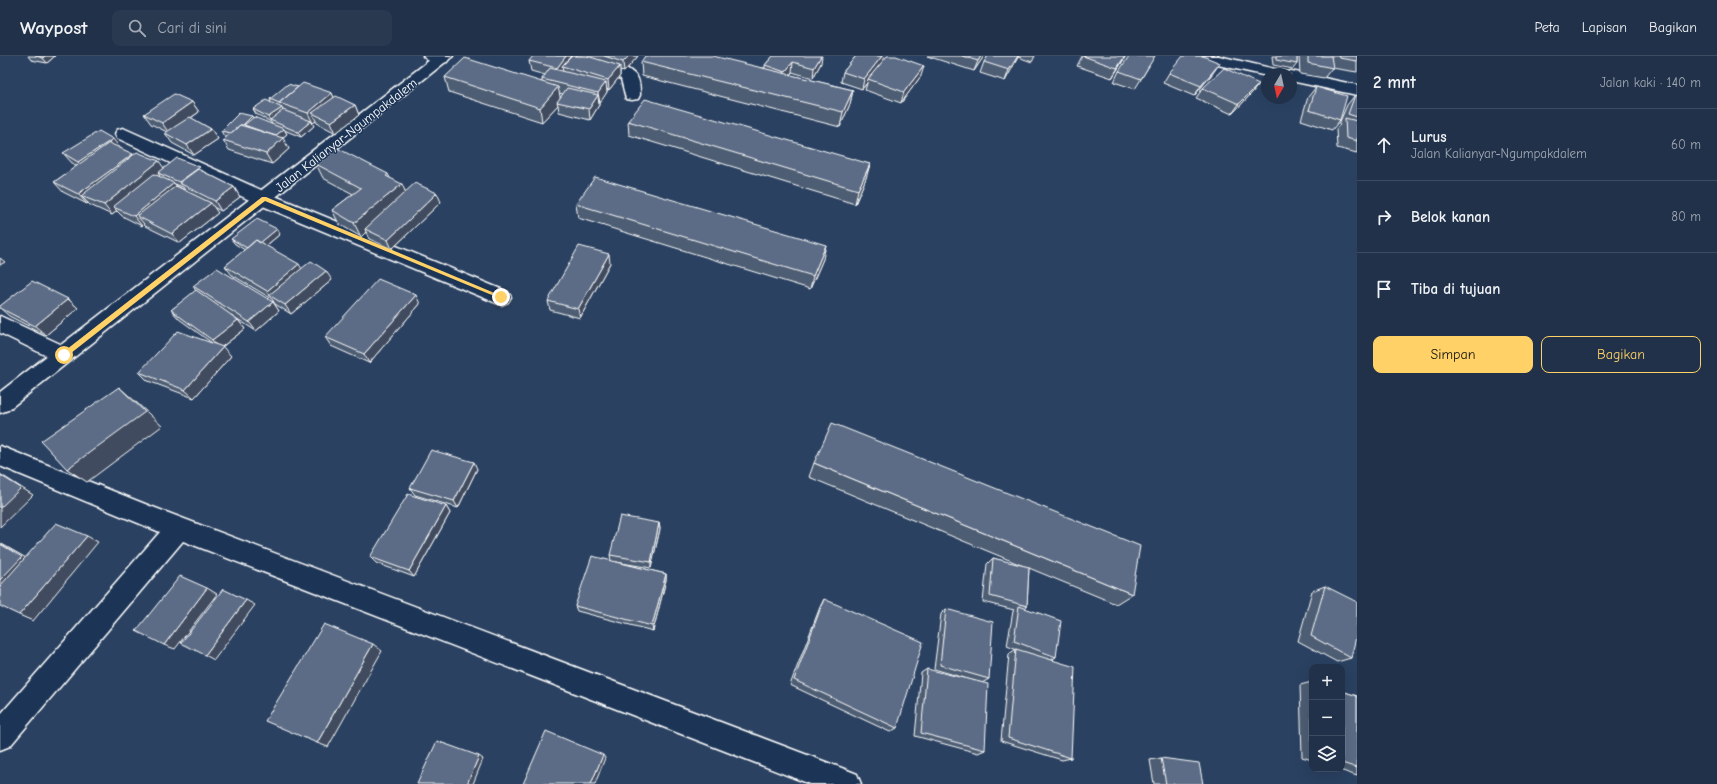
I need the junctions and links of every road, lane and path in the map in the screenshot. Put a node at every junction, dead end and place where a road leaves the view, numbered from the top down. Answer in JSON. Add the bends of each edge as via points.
{"nodes":[{"id":1,"x":565,"y":56,"type":"edge"},
{"id":2,"x":1197,"y":56,"type":"edge"},
{"id":3,"x":439,"y":57,"type":"edge"},
{"id":4,"x":1261,"y":70,"type":"edge"},
{"id":5,"x":1297,"y":77,"type":"edge"},
{"id":6,"x":1357,"y":90,"type":"edge"},
{"id":7,"x":632,"y":95,"type":"dead end"},
{"id":8,"x":123,"y":134,"type":"dead end"},
{"id":9,"x":264,"y":199,"type":"junction"},
{"id":10,"x":501,"y":297,"type":"dead end"},
{"id":11,"x":0,"y":324,"type":"edge"},
{"id":12,"x":64,"y":355,"type":"junction"},
{"id":13,"x":0,"y":404,"type":"edge"},
{"id":14,"x":0,"y":456,"type":"edge"},
{"id":15,"x":179,"y":528,"type":"junction"},
{"id":16,"x":0,"y":736,"type":"edge"},
{"id":17,"x":847,"y":784,"type":"edge"}],
"edges":[{"from":1,"to":7,"type":"street","via":[[610,68],[627,76],[631,80]]},
{"from":2,"to":4,"type":"street"},
{"from":3,"to":9,"type":"street","name":"Jalan Kalianyar-Ngumpakdalem"},
{"from":5,"to":6,"type":"street"},
{"from":8,"to":9,"type":"street"},
{"from":9,"to":10,"type":"street"},
{"from":9,"to":12,"type":"street","name":"Jalan Kalianyar-Ngumpakdalem"},
{"from":11,"to":12,"type":"street"},
{"from":12,"to":13,"type":"street","name":"Jalan Kalianyar-Ngumpakdalem"},
{"from":14,"to":15,"type":"street"},
{"from":15,"to":16,"type":"street"},
{"from":15,"to":17,"type":"street"}]}
